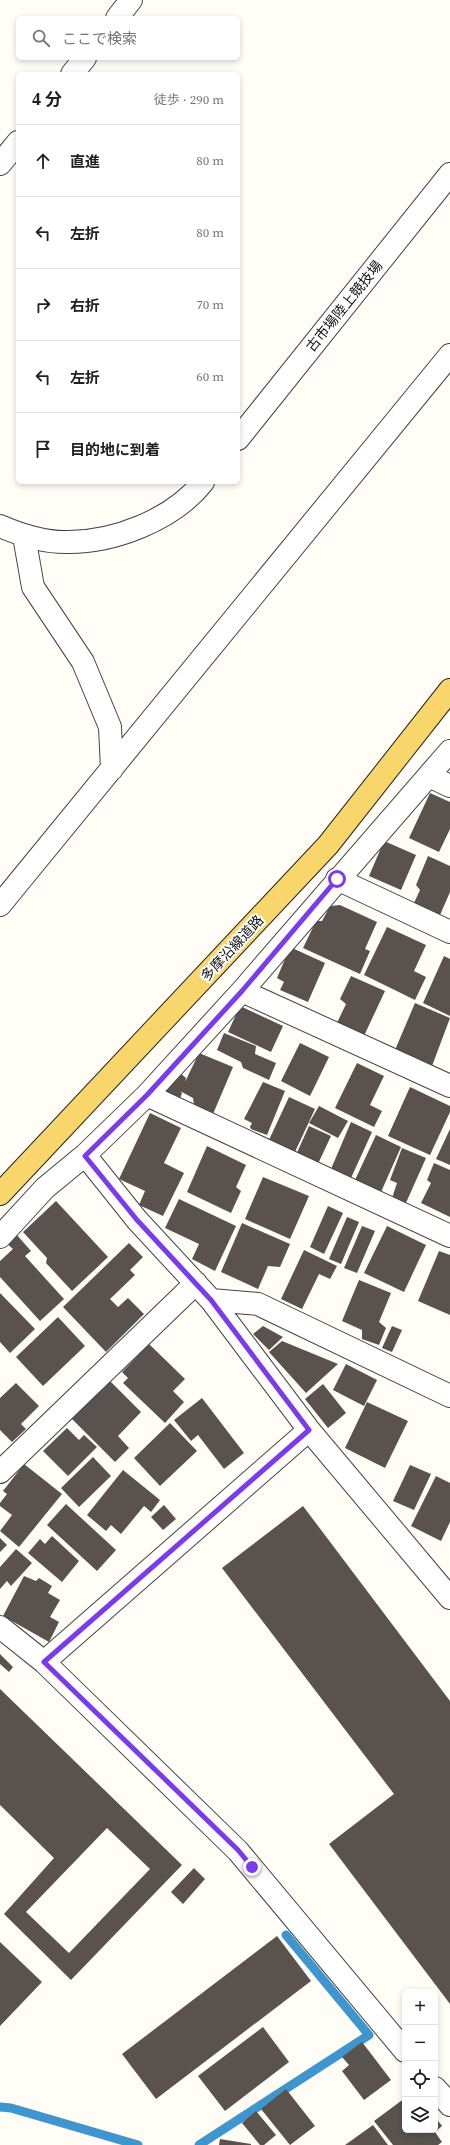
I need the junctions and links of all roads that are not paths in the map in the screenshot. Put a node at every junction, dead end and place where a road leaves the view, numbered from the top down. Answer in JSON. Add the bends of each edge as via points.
{"nodes":[{"id":1,"x":132,"y":0,"type":"edge"},
{"id":2,"x":119,"y":16,"type":"edge"},
{"id":3,"x":83,"y":60,"type":"edge"},
{"id":4,"x":74,"y":72,"type":"edge"},
{"id":5,"x":16,"y":144,"type":"edge"},
{"id":6,"x":0,"y":164,"type":"edge"},
{"id":7,"x":450,"y":174,"type":"edge"},
{"id":8,"x":450,"y":355,"type":"edge"},
{"id":9,"x":240,"y":436,"type":"edge"},
{"id":10,"x":202,"y":484,"type":"edge"},
{"id":11,"x":0,"y":526,"type":"edge"},
{"id":12,"x":24,"y":536,"type":"junction"},
{"id":13,"x":450,"y":690,"type":"edge"},
{"id":14,"x":450,"y":751,"type":"edge"},
{"id":15,"x":112,"y":770,"type":"junction"},
{"id":16,"x":429,"y":776,"type":"junction"},
{"id":17,"x":450,"y":786,"type":"edge"},
{"id":18,"x":337,"y":879,"type":"junction"},
{"id":19,"x":0,"y":905,"type":"edge"},
{"id":20,"x":450,"y":932,"type":"edge"},
{"id":21,"x":242,"y":991,"type":"junction"},
{"id":22,"x":450,"y":1086,"type":"edge"},
{"id":23,"x":147,"y":1095,"type":"junction"},
{"id":24,"x":85,"y":1156,"type":"junction"},
{"id":25,"x":0,"y":1194,"type":"edge"},
{"id":26,"x":450,"y":1236,"type":"edge"},
{"id":27,"x":0,"y":1237,"type":"edge"},
{"id":28,"x":196,"y":1283,"type":"junction"},
{"id":29,"x":211,"y":1300,"type":"junction"},
{"id":30,"x":450,"y":1396,"type":"edge"},
{"id":31,"x":309,"y":1430,"type":"junction"},
{"id":32,"x":0,"y":1472,"type":"edge"},
{"id":33,"x":450,"y":1598,"type":"edge"},
{"id":34,"x":0,"y":1627,"type":"edge"},
{"id":35,"x":44,"y":1662,"type":"junction"},
{"id":36,"x":402,"y":2047,"type":"edge"},
{"id":37,"x":438,"y":2091,"type":"edge"},
{"id":38,"x":450,"y":2105,"type":"edge"}],
"edges":[{"from":1,"to":2,"type":"street"},
{"from":3,"to":4,"type":"street"},
{"from":5,"to":6,"type":"street"},
{"from":7,"to":9,"type":"street","name":"古市場陸上競技場"},
{"from":8,"to":15,"type":"street"},
{"from":10,"to":12,"type":"street","via":[[194,494],[152,522],[109,538],[65,542]]},
{"from":11,"to":12,"type":"street"},
{"from":12,"to":15,"type":"street","via":[[33,587],[83,662],[110,727]]},
{"from":13,"to":25,"type":"main road","name":"多摩沿線道路","via":[[328,845]]},
{"from":14,"to":16,"type":"street"},
{"from":15,"to":19,"type":"street"},
{"from":16,"to":17,"type":"street"},
{"from":16,"to":18,"type":"street"},
{"from":18,"to":20,"type":"street"},
{"from":18,"to":21,"type":"street"},
{"from":21,"to":22,"type":"street"},
{"from":21,"to":23,"type":"street"},
{"from":23,"to":24,"type":"street"},
{"from":23,"to":26,"type":"street"},
{"from":24,"to":27,"type":"street","via":[[44,1188]]},
{"from":24,"to":28,"type":"street","via":[[137,1220]]},
{"from":28,"to":29,"type":"street"},
{"from":28,"to":32,"type":"street"},
{"from":29,"to":30,"type":"street","via":[[258,1304]]},
{"from":29,"to":31,"type":"street"},
{"from":31,"to":33,"type":"street"},
{"from":31,"to":35,"type":"street"},
{"from":34,"to":35,"type":"street"},
{"from":35,"to":36,"type":"street","via":[[238,1850]]},
{"from":37,"to":38,"type":"street"}]}
